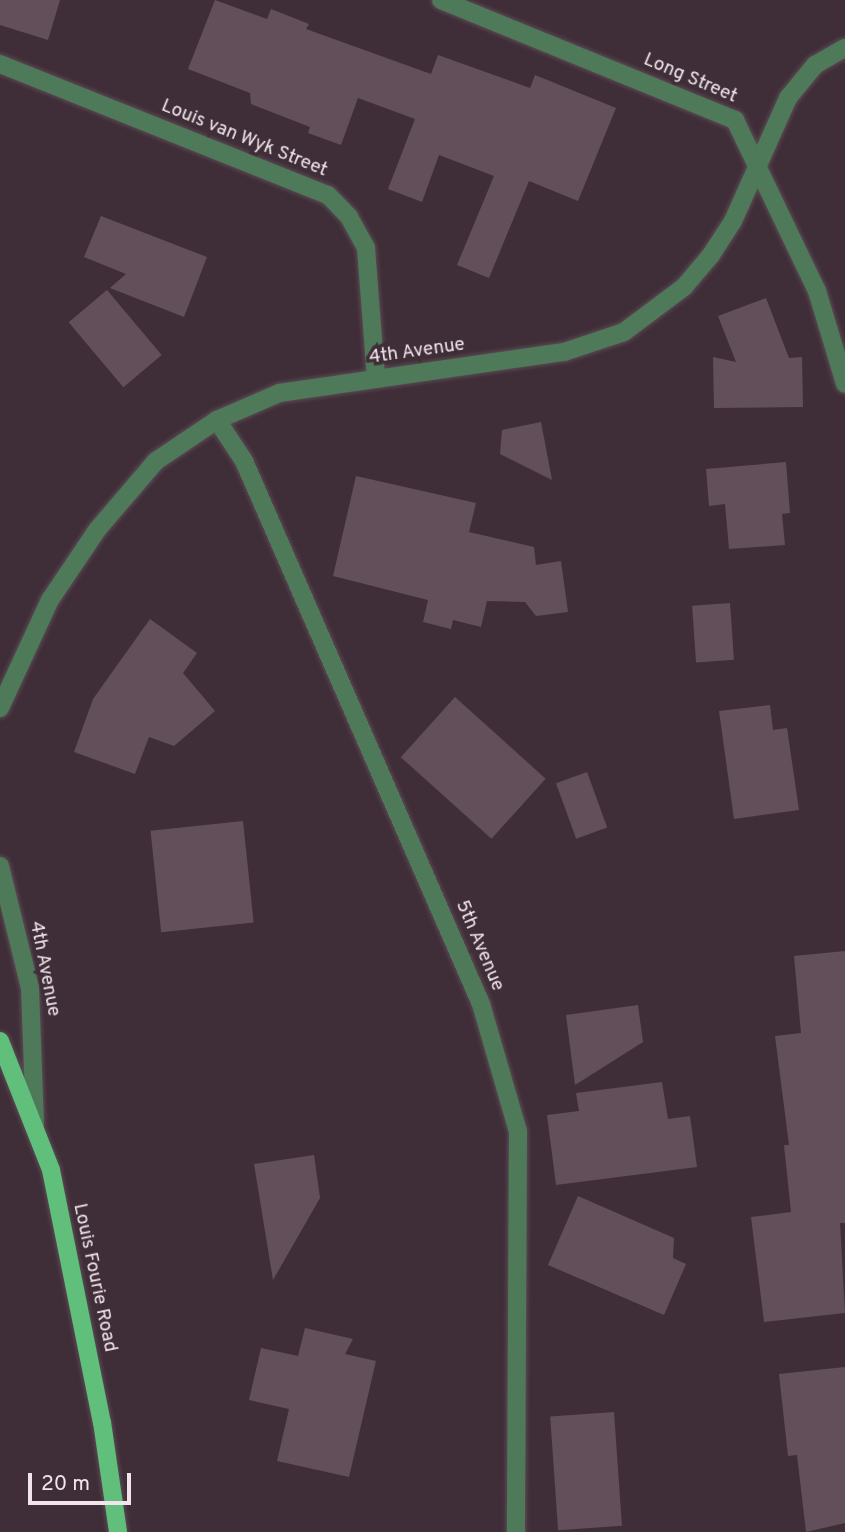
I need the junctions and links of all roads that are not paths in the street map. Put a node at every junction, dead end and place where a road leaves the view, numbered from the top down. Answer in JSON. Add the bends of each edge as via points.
{"nodes":[{"id":1,"x":441,"y":0,"type":"edge"},
{"id":2,"x":845,"y":48,"type":"edge"},
{"id":3,"x":0,"y":64,"type":"edge"},
{"id":4,"x":755,"y":166,"type":"junction"},
{"id":5,"x":376,"y":379,"type":"junction"},
{"id":6,"x":845,"y":384,"type":"edge"},
{"id":7,"x":217,"y":420,"type":"junction"},
{"id":8,"x":0,"y":708,"type":"edge"},
{"id":9,"x":0,"y":866,"type":"edge"},
{"id":10,"x":0,"y":1041,"type":"edge"},
{"id":11,"x":35,"y":1124,"type":"junction"},
{"id":12,"x":116,"y":1532,"type":"edge"},
{"id":13,"x":516,"y":1532,"type":"edge"}],
"edges":[{"from":1,"to":4,"type":"street","name":"Long Street","via":[[735,120]]},
{"from":2,"to":4,"type":"street","name":"4th Avenue","via":[[800,80]]},
{"from":3,"to":5,"type":"street","name":"Louis van Wyk Street","via":[[328,195],[349,217],[366,248]]},
{"from":4,"to":5,"type":"street","name":"4th Avenue","via":[[733,221],[710,255],[684,287],[624,332],[564,352]]},
{"from":4,"to":6,"type":"street","name":"Long Street","via":[[817,291]]},
{"from":5,"to":7,"type":"street","name":"4th Avenue","via":[[279,393]]},
{"from":7,"to":8,"type":"street","name":"4th Avenue","via":[[156,461],[97,530],[50,600]]},
{"from":7,"to":13,"type":"street","name":"5th Avenue","via":[[244,461],[481,1004],[518,1131]]},
{"from":9,"to":11,"type":"street","name":"4th Avenue","via":[[30,988]]},
{"from":10,"to":11,"type":"main road","name":"Louis Fourie Road"},
{"from":11,"to":12,"type":"main road","name":"Louis Fourie Road","via":[[51,1170],[102,1422]]}]}
